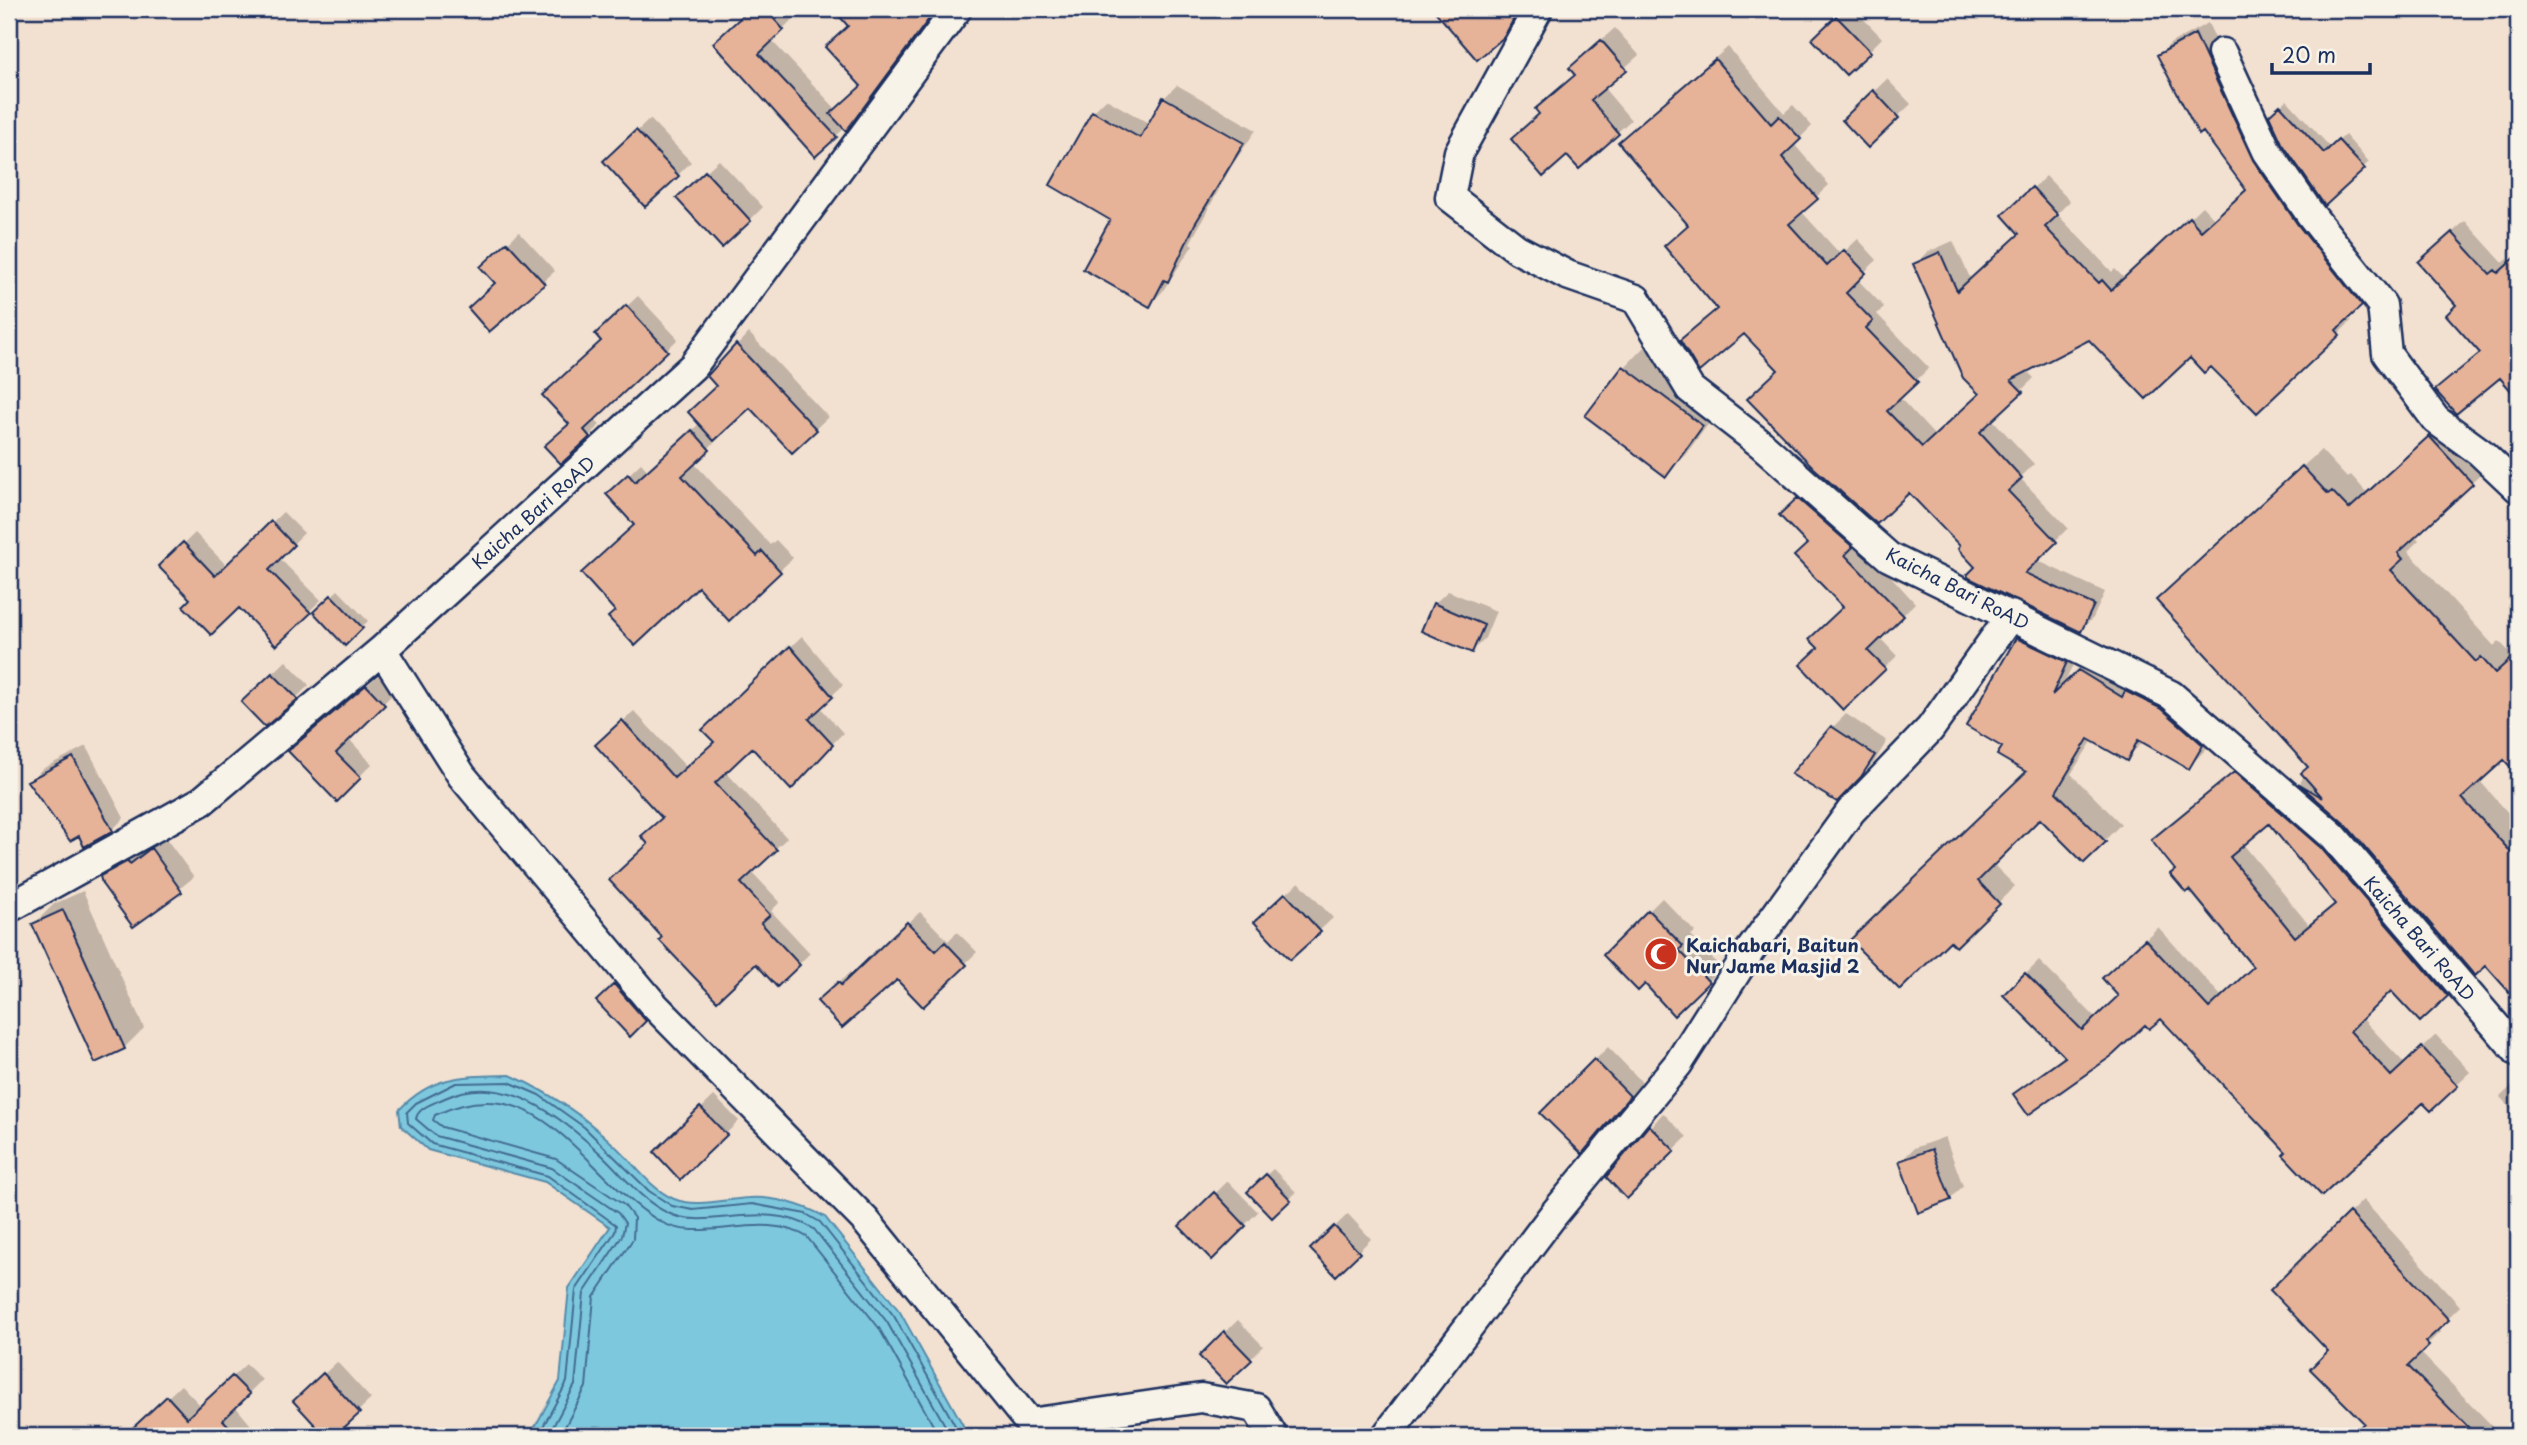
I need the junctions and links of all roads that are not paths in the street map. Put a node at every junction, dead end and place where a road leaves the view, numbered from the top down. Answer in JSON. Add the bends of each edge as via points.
{"nodes":[{"id":1,"x":957,"y":9,"type":"edge"},
{"id":2,"x":1538,"y":9,"type":"edge"},
{"id":3,"x":2222,"y":53,"type":"dead end"},
{"id":4,"x":2518,"y":488,"type":"edge"},
{"id":5,"x":2011,"y":615,"type":"junction"},
{"id":6,"x":382,"y":650,"type":"junction"},
{"id":7,"x":9,"y":908,"type":"edge"},
{"id":8,"x":2518,"y":1052,"type":"edge"},
{"id":9,"x":1035,"y":1429,"type":"edge"},
{"id":10,"x":1273,"y":1436,"type":"edge"},
{"id":11,"x":1386,"y":1436,"type":"edge"}],
"edges":[{"from":1,"to":6,"type":"street","name":"Kaicha Bari RoAD","via":[[693,366]]},
{"from":2,"to":5,"type":"street","name":"Kaicha Bari RoAD","via":[[1459,152],[1450,197],[1517,249],[1567,275],[1636,299],[1690,388],[1889,557]]},
{"from":3,"to":4,"type":"street","via":[[2267,151],[2382,304],[2387,354],[2436,420]]},
{"from":5,"to":8,"type":"street","name":"Kaicha Bari RoAD","via":[[2171,695],[2333,836]]},
{"from":5,"to":11,"type":"street","via":[[1930,729],[1851,811],[1749,952],[1678,1064],[1554,1214]]},
{"from":6,"to":7,"type":"street","name":"Kaicha Bari RoAD","via":[[202,801]]},
{"from":6,"to":9,"type":"street","via":[[462,776],[644,994],[865,1220]]},
{"from":9,"to":10,"type":"street","via":[[1201,1398],[1256,1408]]}]}
